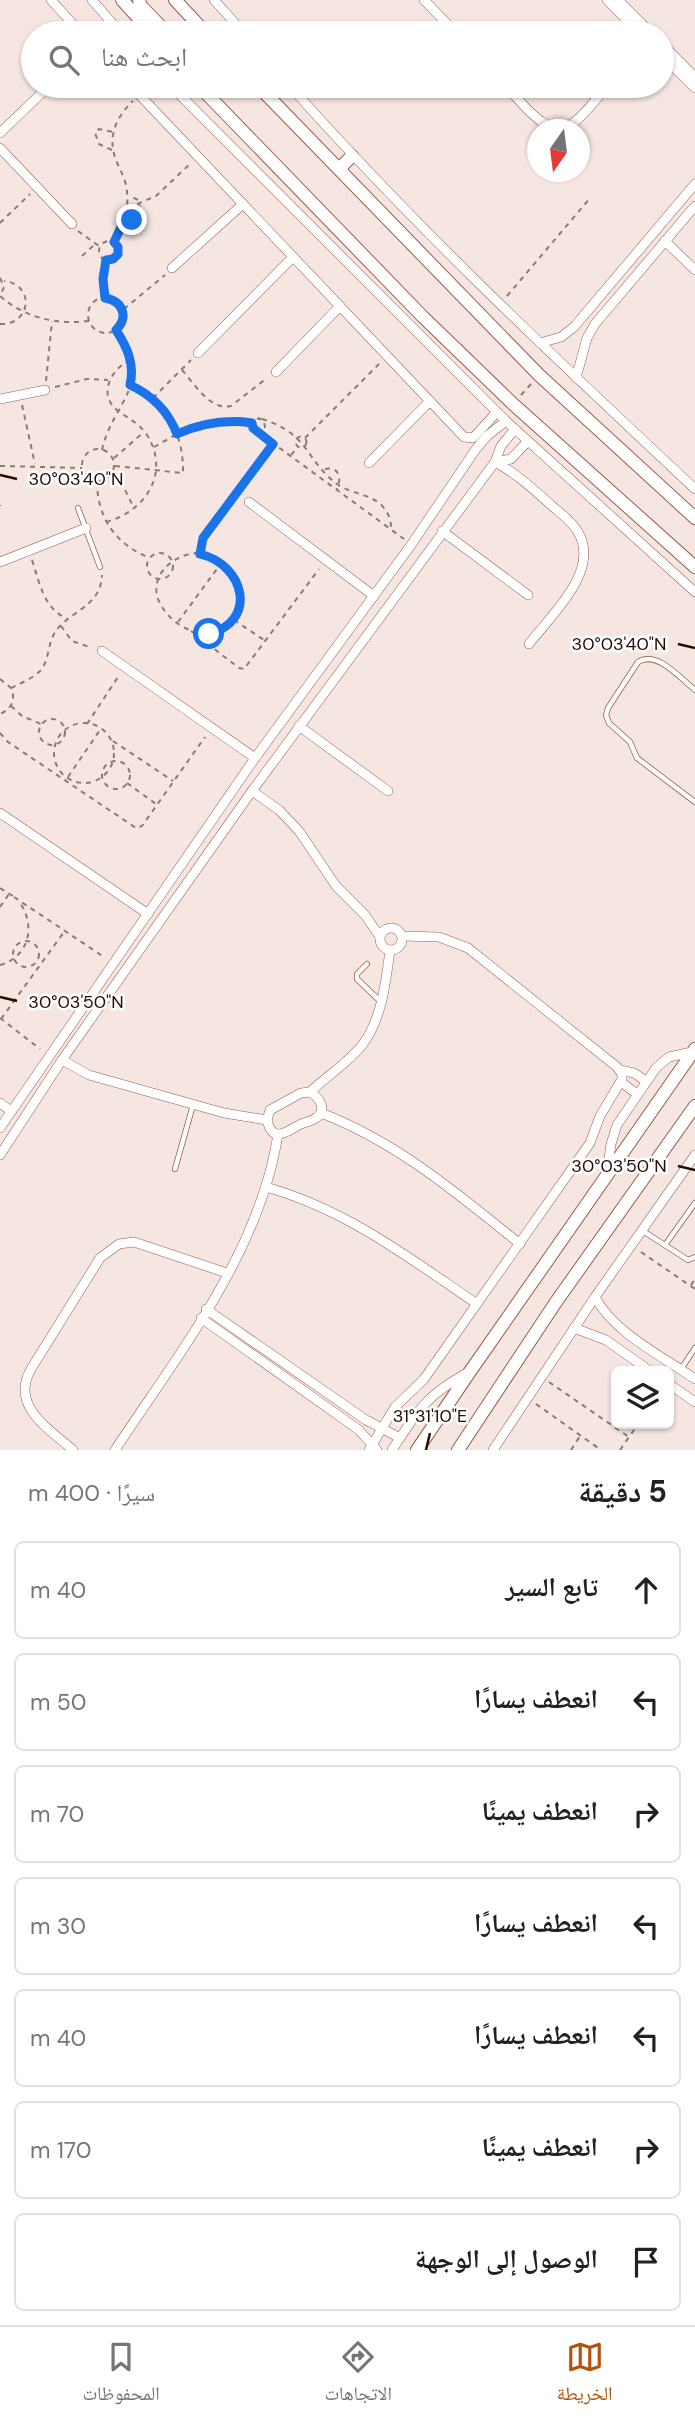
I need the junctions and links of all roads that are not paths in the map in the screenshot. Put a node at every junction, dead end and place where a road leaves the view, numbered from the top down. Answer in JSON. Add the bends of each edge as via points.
{"nodes":[{"id":1,"x":51,"y":0,"type":"edge"},
{"id":2,"x":92,"y":0,"type":"edge"},
{"id":3,"x":122,"y":0,"type":"edge"},
{"id":4,"x":139,"y":0,"type":"edge"},
{"id":5,"x":173,"y":0,"type":"edge"},
{"id":6,"x":214,"y":0,"type":"edge"},
{"id":7,"x":424,"y":0,"type":"edge"},
{"id":8,"x":607,"y":0,"type":"edge"},
{"id":9,"x":618,"y":0,"type":"edge"},
{"id":10,"x":70,"y":21,"type":"edge"},
{"id":11,"x":110,"y":21,"type":"edge"},
{"id":12,"x":141,"y":21,"type":"edge"},
{"id":13,"x":155,"y":21,"type":"edge"},
{"id":14,"x":195,"y":21,"type":"edge"},
{"id":15,"x":233,"y":21,"type":"edge"},
{"id":16,"x":444,"y":21,"type":"edge"},
{"id":17,"x":628,"y":21,"type":"edge"},
{"id":18,"x":639,"y":21,"type":"edge"},
{"id":19,"x":674,"y":56,"type":"edge"},
{"id":20,"x":674,"y":68,"type":"edge"},
{"id":21,"x":695,"y":77,"type":"edge"},
{"id":22,"x":695,"y":88,"type":"edge"},
{"id":23,"x":36,"y":98,"type":"edge"},
{"id":24,"x":143,"y":98,"type":"edge"},
{"id":25,"x":183,"y":98,"type":"edge"},
{"id":26,"x":210,"y":98,"type":"edge"},
{"id":27,"x":218,"y":98,"type":"edge"},
{"id":28,"x":270,"y":98,"type":"edge"},
{"id":29,"x":301,"y":98,"type":"edge"},
{"id":30,"x":518,"y":98,"type":"edge"},
{"id":31,"x":597,"y":98,"type":"edge"},
{"id":32,"x":232,"y":121,"type":"junction"},
{"id":33,"x":0,"y":133,"type":"edge"},
{"id":34,"x":0,"y":148,"type":"edge"},
{"id":35,"x":352,"y":156,"type":"junction"},
{"id":36,"x":339,"y":169,"type":"junction"},
{"id":37,"x":695,"y":184,"type":"edge"},
{"id":38,"x":243,"y":204,"type":"junction"},
{"id":39,"x":695,"y":206,"type":"edge"},
{"id":40,"x":72,"y":224,"type":"road end"},
{"id":41,"x":665,"y":241,"type":"junction"},
{"id":42,"x":293,"y":257,"type":"junction"},
{"id":43,"x":172,"y":268,"type":"road end"},
{"id":44,"x":695,"y":270,"type":"edge"},
{"id":45,"x":340,"y":306,"type":"junction"},
{"id":46,"x":422,"y":316,"type":"junction"},
{"id":47,"x":412,"y":327,"type":"junction"},
{"id":48,"x":540,"y":343,"type":"junction"},
{"id":49,"x":198,"y":353,"type":"road end"},
{"id":50,"x":276,"y":372,"type":"road end"},
{"id":51,"x":576,"y":378,"type":"junction"},
{"id":52,"x":45,"y":390,"type":"road end"},
{"id":53,"x":0,"y":399,"type":"edge"},
{"id":54,"x":430,"y":401,"type":"junction"},
{"id":55,"x":497,"y":412,"type":"junction"},
{"id":56,"x":506,"y":421,"type":"junction"},
{"id":57,"x":515,"y":429,"type":"junction"},
{"id":58,"x":528,"y":441,"type":"junction"},
{"id":59,"x":495,"y":462,"type":"junction"},
{"id":60,"x":369,"y":463,"type":"dead end"},
{"id":61,"x":695,"y":489,"type":"edge"},
{"id":62,"x":249,"y":502,"type":"dead end"},
{"id":63,"x":78,"y":508,"type":"dead end"},
{"id":64,"x":695,"y":518,"type":"edge"},
{"id":65,"x":86,"y":528,"type":"junction"},
{"id":66,"x":442,"y":531,"type":"junction"},
{"id":67,"x":0,"y":562,"type":"edge"},
{"id":68,"x":100,"y":567,"type":"road end"},
{"id":69,"x":695,"y":567,"type":"edge"},
{"id":70,"x":695,"y":592,"type":"edge"},
{"id":71,"x":528,"y":595,"type":"dead end"},
{"id":72,"x":374,"y":596,"type":"junction"},
{"id":73,"x":529,"y":644,"type":"dead end"},
{"id":74,"x":102,"y":651,"type":"road end"},
{"id":75,"x":695,"y":690,"type":"edge"},
{"id":76,"x":299,"y":726,"type":"junction"},
{"id":77,"x":255,"y":758,"type":"junction"},
{"id":78,"x":252,"y":791,"type":"junction"},
{"id":79,"x":388,"y":791,"type":"dead end"},
{"id":80,"x":695,"y":802,"type":"edge"},
{"id":81,"x":0,"y":813,"type":"edge"},
{"id":82,"x":148,"y":914,"type":"junction"},
{"id":83,"x":365,"y":915,"type":"junction"},
{"id":84,"x":393,"y":928,"type":"junction"},
{"id":85,"x":402,"y":936,"type":"junction"},
{"id":86,"x":380,"y":937,"type":"junction"},
{"id":87,"x":390,"y":950,"type":"junction"},
{"id":88,"x":367,"y":964,"type":"dead end"},
{"id":89,"x":381,"y":1001,"type":"junction"},
{"id":90,"x":694,"y":1051,"type":"edge"},
{"id":91,"x":62,"y":1060,"type":"junction"},
{"id":92,"x":620,"y":1070,"type":"junction"},
{"id":93,"x":646,"y":1081,"type":"junction"},
{"id":94,"x":621,"y":1082,"type":"junction"},
{"id":95,"x":310,"y":1092,"type":"junction"},
{"id":96,"x":637,"y":1094,"type":"junction"},
{"id":97,"x":0,"y":1103,"type":"edge"},
{"id":98,"x":193,"y":1104,"type":"junction"},
{"id":99,"x":695,"y":1106,"type":"edge"},
{"id":100,"x":11,"y":1111,"type":"junction"},
{"id":101,"x":321,"y":1113,"type":"junction"},
{"id":102,"x":267,"y":1120,"type":"junction"},
{"id":103,"x":0,"y":1128,"type":"edge"},
{"id":104,"x":278,"y":1134,"type":"junction"},
{"id":105,"x":0,"y":1155,"type":"edge"},
{"id":106,"x":695,"y":1155,"type":"edge"},
{"id":107,"x":175,"y":1169,"type":"dead end"},
{"id":108,"x":606,"y":1176,"type":"junction"},
{"id":109,"x":266,"y":1186,"type":"junction"},
{"id":110,"x":695,"y":1203,"type":"edge"},
{"id":111,"x":642,"y":1230,"type":"junction"},
{"id":112,"x":520,"y":1244,"type":"junction"},
{"id":113,"x":665,"y":1245,"type":"junction"},
{"id":114,"x":695,"y":1257,"type":"edge"},
{"id":115,"x":227,"y":1273,"type":"junction"},
{"id":116,"x":595,"y":1297,"type":"junction"},
{"id":117,"x":477,"y":1304,"type":"junction"},
{"id":118,"x":206,"y":1309,"type":"junction"},
{"id":119,"x":201,"y":1318,"type":"junction"},
{"id":120,"x":574,"y":1328,"type":"junction"},
{"id":121,"x":695,"y":1348,"type":"edge"},
{"id":122,"x":643,"y":1366,"type":"edge"},
{"id":123,"x":681,"y":1369,"type":"junction"},
{"id":124,"x":469,"y":1373,"type":"junction"},
{"id":125,"x":695,"y":1379,"type":"edge"},
{"id":126,"x":674,"y":1387,"type":"edge"},
{"id":127,"x":695,"y":1402,"type":"edge"},
{"id":128,"x":366,"y":1420,"type":"junction"},
{"id":129,"x":382,"y":1429,"type":"junction"},
{"id":130,"x":359,"y":1430,"type":"junction"},
{"id":131,"x":400,"y":1437,"type":"junction"},
{"id":132,"x":373,"y":1448,"type":"edge"},
{"id":133,"x":73,"y":1450,"type":"edge"},
{"id":134,"x":115,"y":1450,"type":"edge"},
{"id":135,"x":392,"y":1450,"type":"edge"},
{"id":136,"x":417,"y":1450,"type":"edge"},
{"id":137,"x":458,"y":1450,"type":"edge"},
{"id":138,"x":493,"y":1450,"type":"edge"}],
"edges":[{"from":1,"to":10,"type":"street"},
{"from":2,"to":11,"type":"street"},
{"from":3,"to":12,"type":"main road"},
{"from":4,"to":13,"type":"main road"},
{"from":5,"to":14,"type":"main road"},
{"from":6,"to":15,"type":"street"},
{"from":7,"to":16,"type":"street"},
{"from":8,"to":17,"type":"street"},
{"from":9,"to":18,"type":"street"},
{"from":19,"to":21,"type":"street"},
{"from":20,"to":22,"type":"street"},
{"from":23,"to":33,"type":"street"},
{"from":24,"to":38,"type":"street"},
{"from":25,"to":47,"type":"street"},
{"from":26,"to":32,"type":"main road"},
{"from":27,"to":32,"type":"main road"},
{"from":28,"to":36,"type":"main road"},
{"from":29,"to":35,"type":"street"},
{"from":30,"to":31,"type":"street","via":[[545,125],[556,128],[575,122]]},
{"from":32,"to":46,"type":"main road"},
{"from":34,"to":40,"type":"street"},
{"from":35,"to":36,"type":"main road"},
{"from":35,"to":48,"type":"street"},
{"from":36,"to":64,"type":"main road","via":[[539,375]]},
{"from":37,"to":48,"type":"street","via":[[574,327],[561,337]]},
{"from":38,"to":42,"type":"street"},
{"from":38,"to":43,"type":"street"},
{"from":39,"to":41,"type":"street"},
{"from":41,"to":44,"type":"street"},
{"from":41,"to":51,"type":"street","via":[[595,324]]},
{"from":42,"to":45,"type":"street"},
{"from":42,"to":49,"type":"street"},
{"from":45,"to":50,"type":"street"},
{"from":45,"to":54,"type":"street"},
{"from":46,"to":47,"type":"main road"},
{"from":46,"to":69,"type":"main road"},
{"from":47,"to":55,"type":"street"},
{"from":48,"to":51,"type":"street"},
{"from":51,"to":61,"type":"street"},
{"from":52,"to":53,"type":"street"},
{"from":54,"to":55,"type":"street","via":[[469,439]]},
{"from":54,"to":60,"type":"street"},
{"from":55,"to":56,"type":"street"},
{"from":56,"to":57,"type":"street"},
{"from":56,"to":72,"type":"street","via":[[481,442]]},
{"from":57,"to":58,"type":"street"},
{"from":57,"to":59,"type":"street"},
{"from":58,"to":59,"type":"street","via":[[506,462]]},
{"from":58,"to":70,"type":"street"},
{"from":59,"to":66,"type":"street"},
{"from":59,"to":73,"type":"street","via":[[519,476],[576,528],[584,546],[580,576]]},
{"from":62,"to":72,"type":"street"},
{"from":63,"to":65,"type":"lane"},
{"from":65,"to":67,"type":"street"},
{"from":65,"to":68,"type":"lane"},
{"from":66,"to":71,"type":"street"},
{"from":66,"to":76,"type":"street"},
{"from":72,"to":77,"type":"street"},
{"from":74,"to":77,"type":"street"},
{"from":75,"to":80,"type":"lane","via":[[657,660],[645,658],[638,662],[606,715],[640,761]]},
{"from":76,"to":78,"type":"street"},
{"from":76,"to":79,"type":"street"},
{"from":77,"to":82,"type":"street"},
{"from":78,"to":83,"type":"street","via":[[299,831],[336,886]]},
{"from":78,"to":91,"type":"street"},
{"from":81,"to":82,"type":"street"},
{"from":82,"to":100,"type":"street"},
{"from":83,"to":84,"type":"street"},
{"from":83,"to":86,"type":"street"},
{"from":84,"to":85,"type":"street"},
{"from":84,"to":86,"type":"street"},
{"from":85,"to":87,"type":"street","via":[[401,944]]},
{"from":85,"to":92,"type":"street","via":[[439,937],[468,948]]},
{"from":86,"to":87,"type":"street"},
{"from":87,"to":89,"type":"street"},
{"from":88,"to":89,"type":"lane","via":[[357,979]]},
{"from":89,"to":95,"type":"street","via":[[364,1042]]},
{"from":90,"to":93,"type":"street","via":[[663,1060]]},
{"from":90,"to":108,"type":"main road"},
{"from":91,"to":98,"type":"street","via":[[89,1074]]},
{"from":91,"to":105,"type":"street"},
{"from":92,"to":93,"type":"street"},
{"from":92,"to":94,"type":"street"},
{"from":93,"to":96,"type":"street"},
{"from":94,"to":96,"type":"street"},
{"from":94,"to":112,"type":"street","via":[[590,1143]]},
{"from":95,"to":101,"type":"street","via":[[321,1102]]},
{"from":95,"to":102,"type":"street","via":[[272,1108]]},
{"from":96,"to":108,"type":"street","via":[[617,1125]]},
{"from":97,"to":100,"type":"street"},
{"from":98,"to":102,"type":"street"},
{"from":98,"to":107,"type":"lane"},
{"from":99,"to":137,"type":"main road"},
{"from":100,"to":103,"type":"street"},
{"from":101,"to":104,"type":"street","via":[[315,1120]]},
{"from":101,"to":112,"type":"street","via":[[409,1159]]},
{"from":102,"to":104,"type":"street"},
{"from":104,"to":109,"type":"street"},
{"from":106,"to":111,"type":"street"},
{"from":108,"to":124,"type":"main road"},
{"from":109,"to":115,"type":"street"},
{"from":109,"to":117,"type":"street","via":[[359,1224]]},
{"from":110,"to":113,"type":"lane"},
{"from":111,"to":113,"type":"lane"},
{"from":111,"to":116,"type":"street"},
{"from":112,"to":117,"type":"street"},
{"from":113,"to":114,"type":"lane","via":[[688,1261]]},
{"from":115,"to":118,"type":"street"},
{"from":115,"to":133,"type":"street","via":[[134,1242],[119,1244],[100,1258],[31,1369],[24,1388],[31,1413]]},
{"from":116,"to":120,"type":"street"},
{"from":116,"to":123,"type":"street","via":[[615,1324]]},
{"from":117,"to":129,"type":"street"},
{"from":118,"to":119,"type":"street"},
{"from":118,"to":128,"type":"street"},
{"from":119,"to":130,"type":"street"},
{"from":119,"to":134,"type":"street"},
{"from":120,"to":122,"type":"street","via":[[606,1340]]},
{"from":120,"to":138,"type":"street"},
{"from":121,"to":123,"type":"lane"},
{"from":123,"to":125,"type":"street"},
{"from":124,"to":131,"type":"street","via":[[433,1394]]},
{"from":124,"to":136,"type":"main road"},
{"from":126,"to":127,"type":"street"},
{"from":128,"to":129,"type":"street"},
{"from":128,"to":130,"type":"street"},
{"from":129,"to":131,"type":"street"},
{"from":129,"to":132,"type":"street"},
{"from":130,"to":132,"type":"street"},
{"from":131,"to":135,"type":"street"}]}
